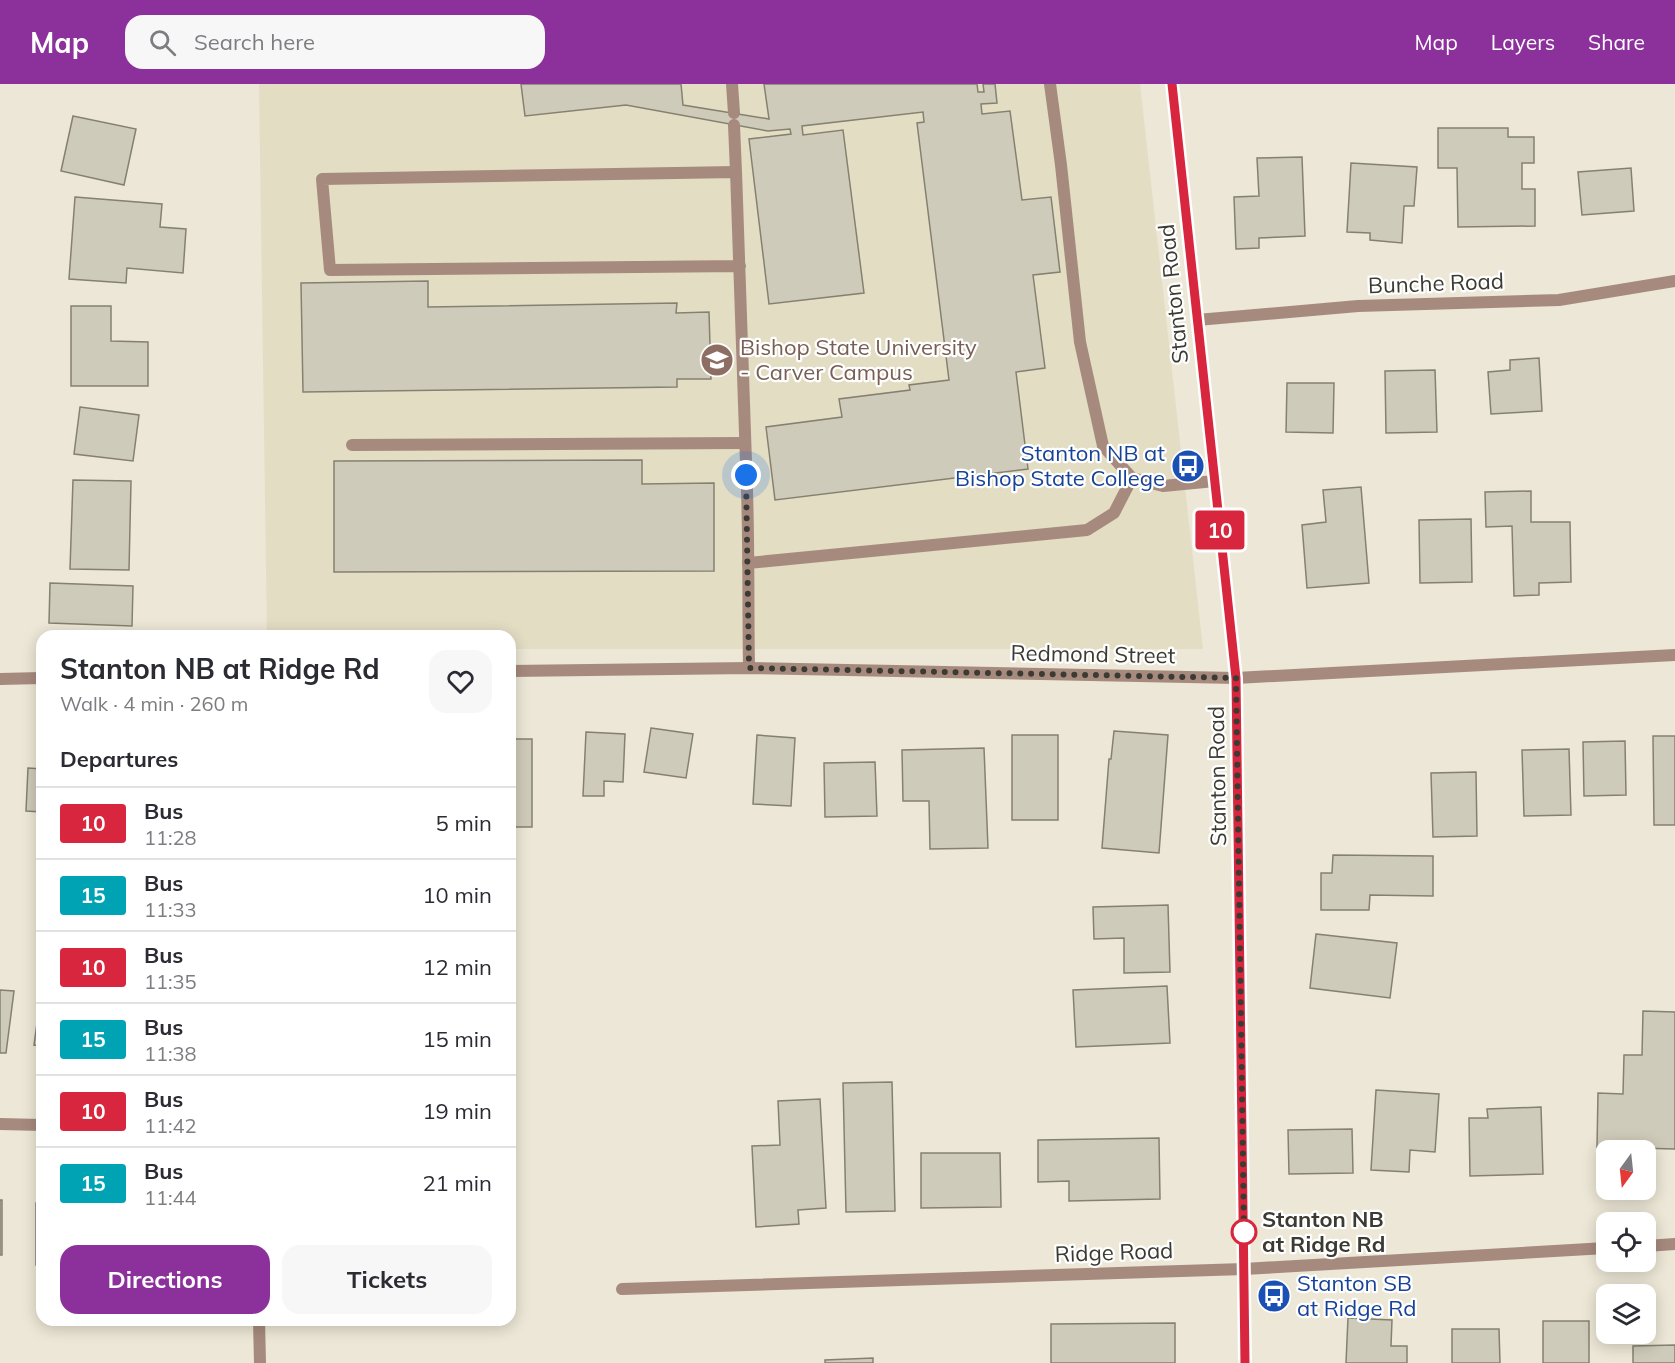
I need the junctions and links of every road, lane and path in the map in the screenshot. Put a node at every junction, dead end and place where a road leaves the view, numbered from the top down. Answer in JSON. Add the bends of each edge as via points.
{"nodes":[{"id":1,"x":732,"y":84,"type":"edge"},
{"id":2,"x":1050,"y":84,"type":"edge"},
{"id":3,"x":1172,"y":84,"type":"edge"},
{"id":4,"x":736,"y":172,"type":"junction"},
{"id":5,"x":740,"y":266,"type":"junction"},
{"id":6,"x":1675,"y":281,"type":"edge"},
{"id":7,"x":1197,"y":320,"type":"junction"},
{"id":8,"x":744,"y":443,"type":"junction"},
{"id":9,"x":352,"y":445,"type":"dead end"},
{"id":10,"x":1132,"y":478,"type":"junction"},
{"id":11,"x":1215,"y":481,"type":"junction"},
{"id":12,"x":748,"y":562,"type":"junction"},
{"id":13,"x":1675,"y":655,"type":"edge"},
{"id":14,"x":749,"y":668,"type":"junction"},
{"id":15,"x":516,"y":671,"type":"edge"},
{"id":16,"x":36,"y":678,"type":"edge"},
{"id":17,"x":1236,"y":678,"type":"junction"},
{"id":18,"x":0,"y":679,"type":"edge"},
{"id":19,"x":0,"y":1124,"type":"edge"},
{"id":20,"x":36,"y":1125,"type":"edge"},
{"id":21,"x":1675,"y":1244,"type":"edge"},
{"id":22,"x":1656,"y":1245,"type":"edge"},
{"id":23,"x":1596,"y":1249,"type":"edge"},
{"id":24,"x":1244,"y":1269,"type":"junction"},
{"id":25,"x":622,"y":1289,"type":"dead end"},
{"id":26,"x":259,"y":1326,"type":"edge"},
{"id":27,"x":260,"y":1363,"type":"edge"},
{"id":28,"x":1245,"y":1363,"type":"edge"}],
"edges":[{"from":1,"to":4,"type":"street"},
{"from":2,"to":10,"type":"street","via":[[1080,342],[1103,446]]},
{"from":3,"to":7,"type":"street","name":"Stanton Road"},
{"from":4,"to":5,"type":"street"},
{"from":4,"to":5,"type":"street","via":[[322,179],[330,270]]},
{"from":5,"to":8,"type":"street"},
{"from":6,"to":7,"type":"street","name":"Bunche Road","via":[[1559,300],[1358,306]]},
{"from":7,"to":11,"type":"street","name":"Stanton Road"},
{"from":8,"to":9,"type":"street"},
{"from":8,"to":12,"type":"street"},
{"from":10,"to":11,"type":"street","via":[[1163,486]]},
{"from":10,"to":12,"type":"street","via":[[1114,513],[1088,530]]},
{"from":11,"to":17,"type":"street","name":"Stanton Road"},
{"from":12,"to":14,"type":"street"},
{"from":13,"to":17,"type":"street","name":"Redmond Street"},
{"from":14,"to":15,"type":"street","name":"Redmond Street"},
{"from":14,"to":17,"type":"street","name":"Redmond Street"},
{"from":16,"to":18,"type":"street"},
{"from":17,"to":24,"type":"street","name":"Stanton Road"},
{"from":19,"to":20,"type":"street"},
{"from":21,"to":22,"type":"street"},
{"from":23,"to":24,"type":"street","name":"Ridge Road"},
{"from":24,"to":25,"type":"street","name":"Ridge Road"},
{"from":24,"to":28,"type":"street","name":"Stanton Road"},
{"from":26,"to":27,"type":"street"}]}
